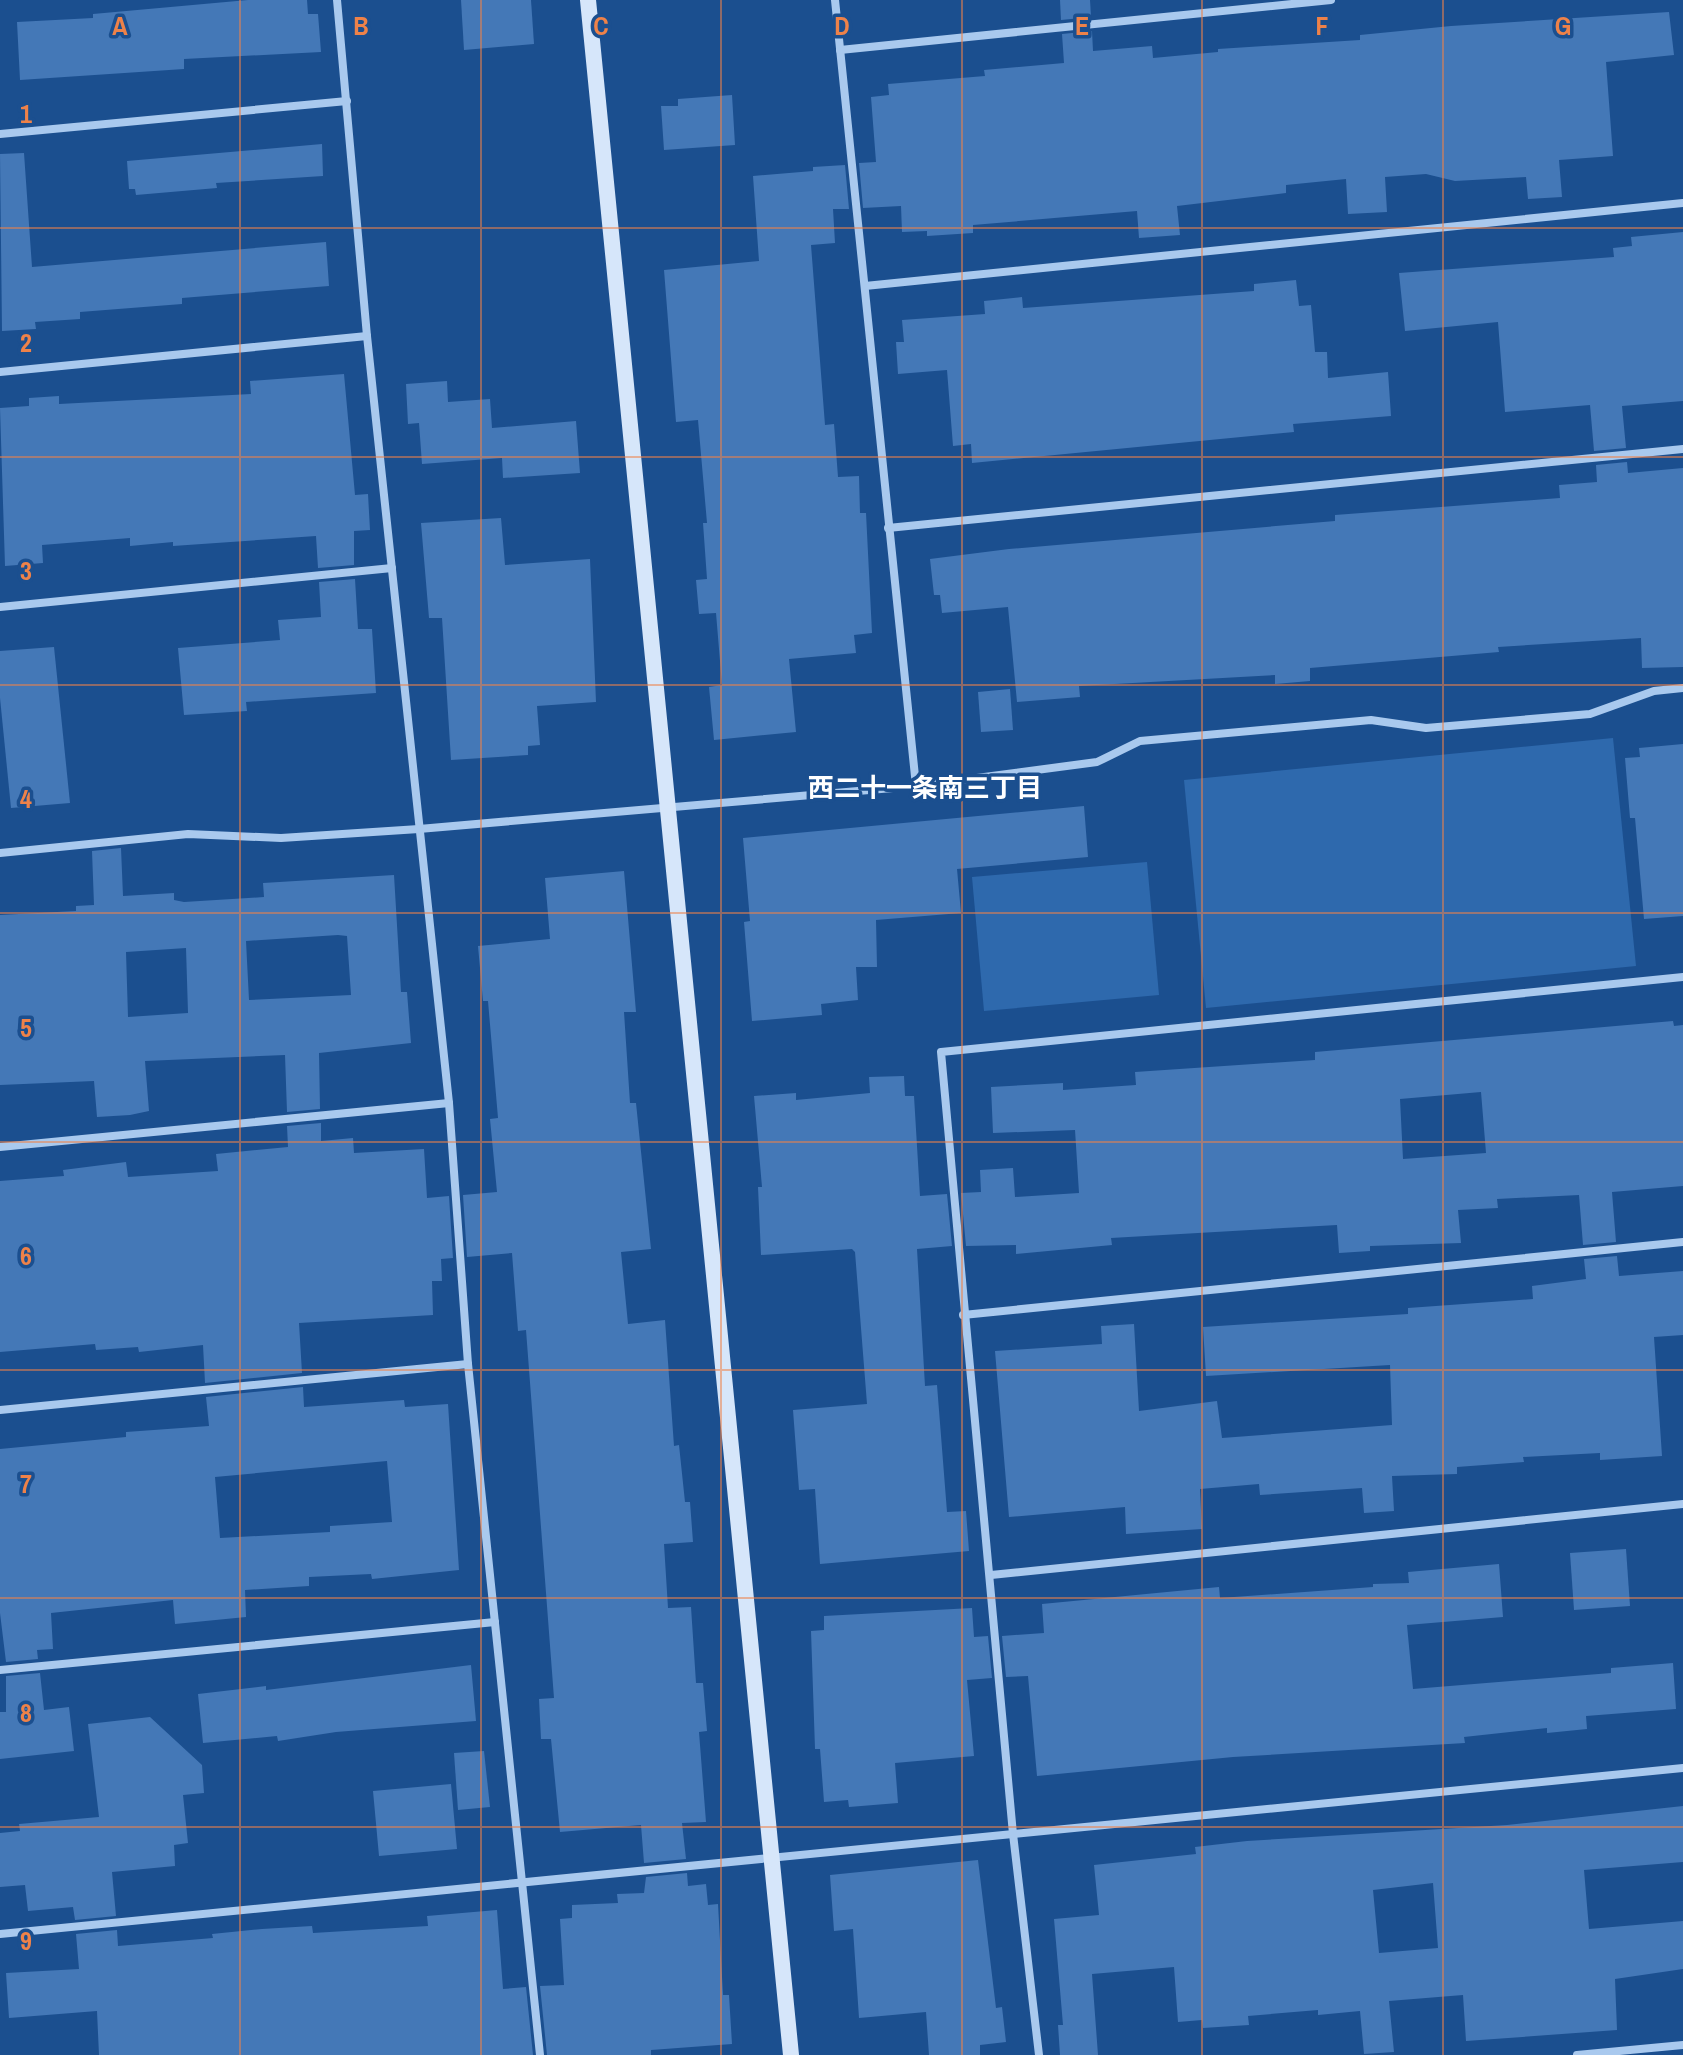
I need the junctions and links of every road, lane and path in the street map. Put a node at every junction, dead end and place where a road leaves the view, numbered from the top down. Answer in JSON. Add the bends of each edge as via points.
{"nodes":[{"id":1,"x":337,"y":0,"type":"edge"},
{"id":2,"x":588,"y":0,"type":"edge"},
{"id":3,"x":835,"y":0,"type":"edge"},
{"id":4,"x":1331,"y":0,"type":"edge"},
{"id":5,"x":840,"y":50,"type":"junction"},
{"id":6,"x":347,"y":101,"type":"junction"},
{"id":7,"x":0,"y":134,"type":"edge"},
{"id":8,"x":1683,"y":203,"type":"edge"},
{"id":9,"x":865,"y":286,"type":"junction"},
{"id":10,"x":367,"y":336,"type":"junction"},
{"id":11,"x":0,"y":372,"type":"edge"},
{"id":12,"x":1683,"y":449,"type":"edge"},
{"id":13,"x":888,"y":528,"type":"junction"},
{"id":14,"x":392,"y":568,"type":"junction"},
{"id":15,"x":0,"y":607,"type":"edge"},
{"id":16,"x":1683,"y":688,"type":"edge"},
{"id":17,"x":916,"y":786,"type":"junction"},
{"id":18,"x":669,"y":807,"type":"junction"},
{"id":19,"x":419,"y":829,"type":"junction"},
{"id":20,"x":0,"y":853,"type":"edge"},
{"id":21,"x":1683,"y":977,"type":"edge"},
{"id":22,"x":449,"y":1103,"type":"junction"},
{"id":23,"x":0,"y":1147,"type":"edge"},
{"id":24,"x":1683,"y":1242,"type":"edge"},
{"id":25,"x":963,"y":1315,"type":"junction"},
{"id":26,"x":468,"y":1364,"type":"junction"},
{"id":27,"x":0,"y":1410,"type":"edge"},
{"id":28,"x":1683,"y":1504,"type":"edge"},
{"id":29,"x":991,"y":1575,"type":"junction"},
{"id":30,"x":495,"y":1622,"type":"junction"},
{"id":31,"x":0,"y":1670,"type":"edge"},
{"id":32,"x":1683,"y":1768,"type":"edge"},
{"id":33,"x":1013,"y":1834,"type":"junction"},
{"id":34,"x":772,"y":1860,"type":"junction"},
{"id":35,"x":522,"y":1883,"type":"junction"},
{"id":36,"x":0,"y":1934,"type":"edge"},
{"id":37,"x":1683,"y":2045,"type":"edge"},
{"id":38,"x":540,"y":2055,"type":"edge"},
{"id":39,"x":791,"y":2055,"type":"edge"},
{"id":40,"x":1039,"y":2055,"type":"edge"},
{"id":41,"x":1577,"y":2055,"type":"edge"}],
"edges":[{"from":1,"to":6,"type":"street"},
{"from":2,"to":18,"type":"street"},
{"from":3,"to":5,"type":"street"},
{"from":4,"to":5,"type":"street"},
{"from":5,"to":9,"type":"street"},
{"from":6,"to":7,"type":"street"},
{"from":6,"to":10,"type":"street"},
{"from":8,"to":9,"type":"street"},
{"from":9,"to":13,"type":"street"},
{"from":10,"to":11,"type":"street"},
{"from":10,"to":14,"type":"street"},
{"from":12,"to":13,"type":"street"},
{"from":13,"to":17,"type":"street"},
{"from":14,"to":15,"type":"street"},
{"from":14,"to":19,"type":"street"},
{"from":16,"to":17,"type":"street","via":[[1654,691],[1590,714],[1426,728],[1371,720],[1140,741],[1097,762]]},
{"from":17,"to":18,"type":"street"},
{"from":18,"to":19,"type":"street"},
{"from":18,"to":34,"type":"street"},
{"from":19,"to":20,"type":"street","via":[[281,838],[188,834]]},
{"from":19,"to":22,"type":"street"},
{"from":21,"to":25,"type":"street","via":[[941,1052]]},
{"from":22,"to":23,"type":"street"},
{"from":22,"to":26,"type":"street"},
{"from":24,"to":25,"type":"street"},
{"from":25,"to":29,"type":"street"},
{"from":26,"to":27,"type":"street"},
{"from":26,"to":30,"type":"street"},
{"from":28,"to":29,"type":"street"},
{"from":29,"to":33,"type":"street"},
{"from":30,"to":31,"type":"street"},
{"from":30,"to":35,"type":"street"},
{"from":32,"to":33,"type":"street"},
{"from":33,"to":34,"type":"street"},
{"from":33,"to":40,"type":"street"},
{"from":34,"to":35,"type":"street"},
{"from":34,"to":39,"type":"street"},
{"from":35,"to":36,"type":"street"},
{"from":35,"to":38,"type":"street"},
{"from":37,"to":41,"type":"street"}]}
